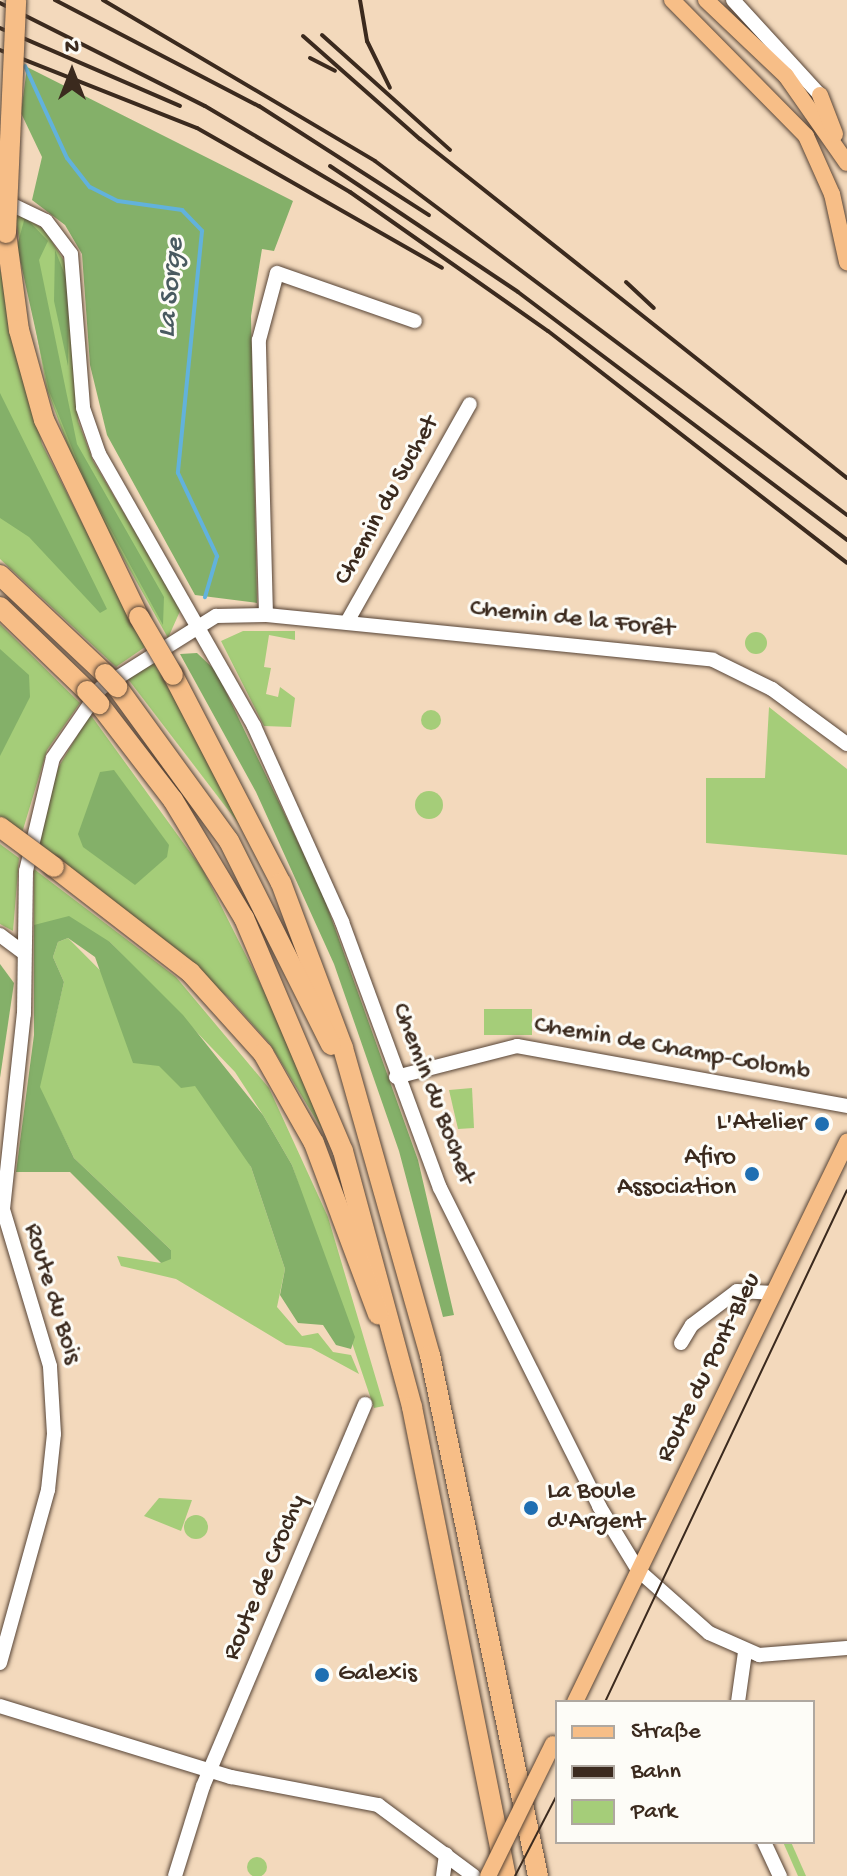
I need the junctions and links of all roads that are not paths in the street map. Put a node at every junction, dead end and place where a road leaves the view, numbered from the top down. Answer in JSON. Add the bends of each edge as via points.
{"nodes":[{"id":1,"x":14,"y":0,"type":"edge"},
{"id":2,"x":672,"y":0,"type":"edge"},
{"id":3,"x":706,"y":0,"type":"edge"},
{"id":4,"x":733,"y":0,"type":"edge"},
{"id":5,"x":0,"y":58,"type":"edge"},
{"id":6,"x":820,"y":95,"type":"joint"},
{"id":7,"x":847,"y":163,"type":"edge"},
{"id":8,"x":0,"y":199,"type":"edge"},
{"id":9,"x":847,"y":261,"type":"edge"},
{"id":10,"x":847,"y":275,"type":"edge"},
{"id":11,"x":415,"y":321,"type":"dead end"},
{"id":12,"x":470,"y":404,"type":"dead end"},
{"id":13,"x":0,"y":575,"type":"edge"},
{"id":14,"x":0,"y":607,"type":"edge"},
{"id":15,"x":266,"y":615,"type":"junction"},
{"id":16,"x":347,"y":622,"type":"junction"},
{"id":17,"x":201,"y":624,"type":"junction"},
{"id":18,"x":847,"y":744,"type":"edge"},
{"id":19,"x":0,"y":827,"type":"edge"},
{"id":20,"x":0,"y":935,"type":"edge"},
{"id":21,"x":24,"y":953,"type":"junction"},
{"id":22,"x":396,"y":1077,"type":"junction"},
{"id":23,"x":847,"y":1106,"type":"edge"},
{"id":24,"x":847,"y":1142,"type":"edge"},
{"id":25,"x":371,"y":1145,"type":"junction"},
{"id":26,"x":3,"y":1230,"type":"edge"},
{"id":27,"x":773,"y":1293,"type":"junction"},
{"id":28,"x":681,"y":1343,"type":"dead end"},
{"id":29,"x":365,"y":1404,"type":"dead end"},
{"id":30,"x":638,"y":1570,"type":"junction"},
{"id":31,"x":447,"y":1589,"type":"junction"},
{"id":32,"x":847,"y":1648,"type":"edge"},
{"id":33,"x":745,"y":1652,"type":"junction"},
{"id":34,"x":0,"y":1663,"type":"edge"},
{"id":35,"x":576,"y":1700,"type":"edge"},
{"id":36,"x":738,"y":1700,"type":"edge"},
{"id":37,"x":0,"y":1706,"type":"edge"},
{"id":38,"x":555,"y":1740,"type":"edge"},
{"id":39,"x":210,"y":1771,"type":"junction"},
{"id":40,"x":765,"y":1844,"type":"edge"},
{"id":41,"x":446,"y":1854,"type":"junction"},
{"id":42,"x":175,"y":1876,"type":"edge"},
{"id":43,"x":443,"y":1876,"type":"edge"},
{"id":44,"x":474,"y":1876,"type":"edge"},
{"id":45,"x":488,"y":1876,"type":"edge"},
{"id":46,"x":506,"y":1876,"type":"edge"},
{"id":47,"x":538,"y":1876,"type":"edge"},
{"id":48,"x":780,"y":1876,"type":"edge"}],
"edges":[{"from":1,"to":5,"type":"highway"},
{"from":1,"to":25,"type":"highway","bridge":true,"via":[[6,233],[19,330],[44,420],[303,935]]},
{"from":2,"to":9,"type":"main road","via":[[806,136],[832,194]]},
{"from":3,"to":7,"type":"main road","via":[[786,76]]},
{"from":4,"to":6,"type":"street"},
{"from":6,"to":7,"type":"main road"},
{"from":8,"to":17,"type":"street","name":"Chemin du Bochet","via":[[46,221],[71,254],[89,428],[113,484]]},
{"from":9,"to":10,"type":"main road"},
{"from":11,"to":15,"type":"street","via":[[277,273],[259,340]]},
{"from":12,"to":16,"type":"street","name":"Chemin du Suchet"},
{"from":13,"to":25,"type":"highway","via":[[111,681],[193,785],[252,882]]},
{"from":14,"to":31,"type":"highway","via":[[93,698],[208,854],[309,1060],[379,1272]]},
{"from":15,"to":16,"type":"street","name":"Chemin de la Forêt"},
{"from":15,"to":17,"type":"street","name":"Chemin de la Forêt","via":[[221,615]]},
{"from":16,"to":18,"type":"street","name":"Chemin de la Forêt","via":[[713,660],[772,689]]},
{"from":17,"to":21,"type":"street","name":"Route du Bois","via":[[101,688],[53,758],[31,835]]},
{"from":17,"to":22,"type":"street","name":"Chemin du Bochet","via":[[314,854]]},
{"from":19,"to":31,"type":"highway","bridge":true,"via":[[190,972],[283,1084],[326,1172],[375,1305]]},
{"from":20,"to":21,"type":"street"},
{"from":21,"to":26,"type":"street","name":"Route du Bois"},
{"from":22,"to":23,"type":"street","name":"Chemin de Champ-Colomb","via":[[517,1046]]},
{"from":22,"to":30,"type":"street","name":"Chemin du Bochet","via":[[440,1188]]},
{"from":24,"to":27,"type":"main road","name":"Route du Pont-Bleu"},
{"from":25,"to":47,"type":"highway","via":[[446,1424]]},
{"from":26,"to":34,"type":"street","name":"Route du Bois","via":[[50,1366],[55,1406],[48,1490]]},
{"from":27,"to":28,"type":"street","via":[[737,1291],[692,1325]]},
{"from":27,"to":30,"type":"main road","name":"Route du Pont-Bleu"},
{"from":29,"to":39,"type":"street","name":"Route de Crochy"},
{"from":30,"to":33,"type":"street","name":"Chemin du Bochet","via":[[684,1617]]},
{"from":30,"to":35,"type":"main road","name":"Route du Pont-Bleu"},
{"from":31,"to":46,"type":"highway"},
{"from":32,"to":33,"type":"street","via":[[787,1657]]},
{"from":33,"to":36,"type":"street"},
{"from":37,"to":39,"type":"street"},
{"from":38,"to":45,"type":"main road","bridge":true},
{"from":39,"to":41,"type":"street","via":[[378,1805]]},
{"from":39,"to":42,"type":"street","name":"Route de Crochy"},
{"from":40,"to":48,"type":"street"},
{"from":41,"to":43,"type":"street"},
{"from":41,"to":44,"type":"street"}]}
